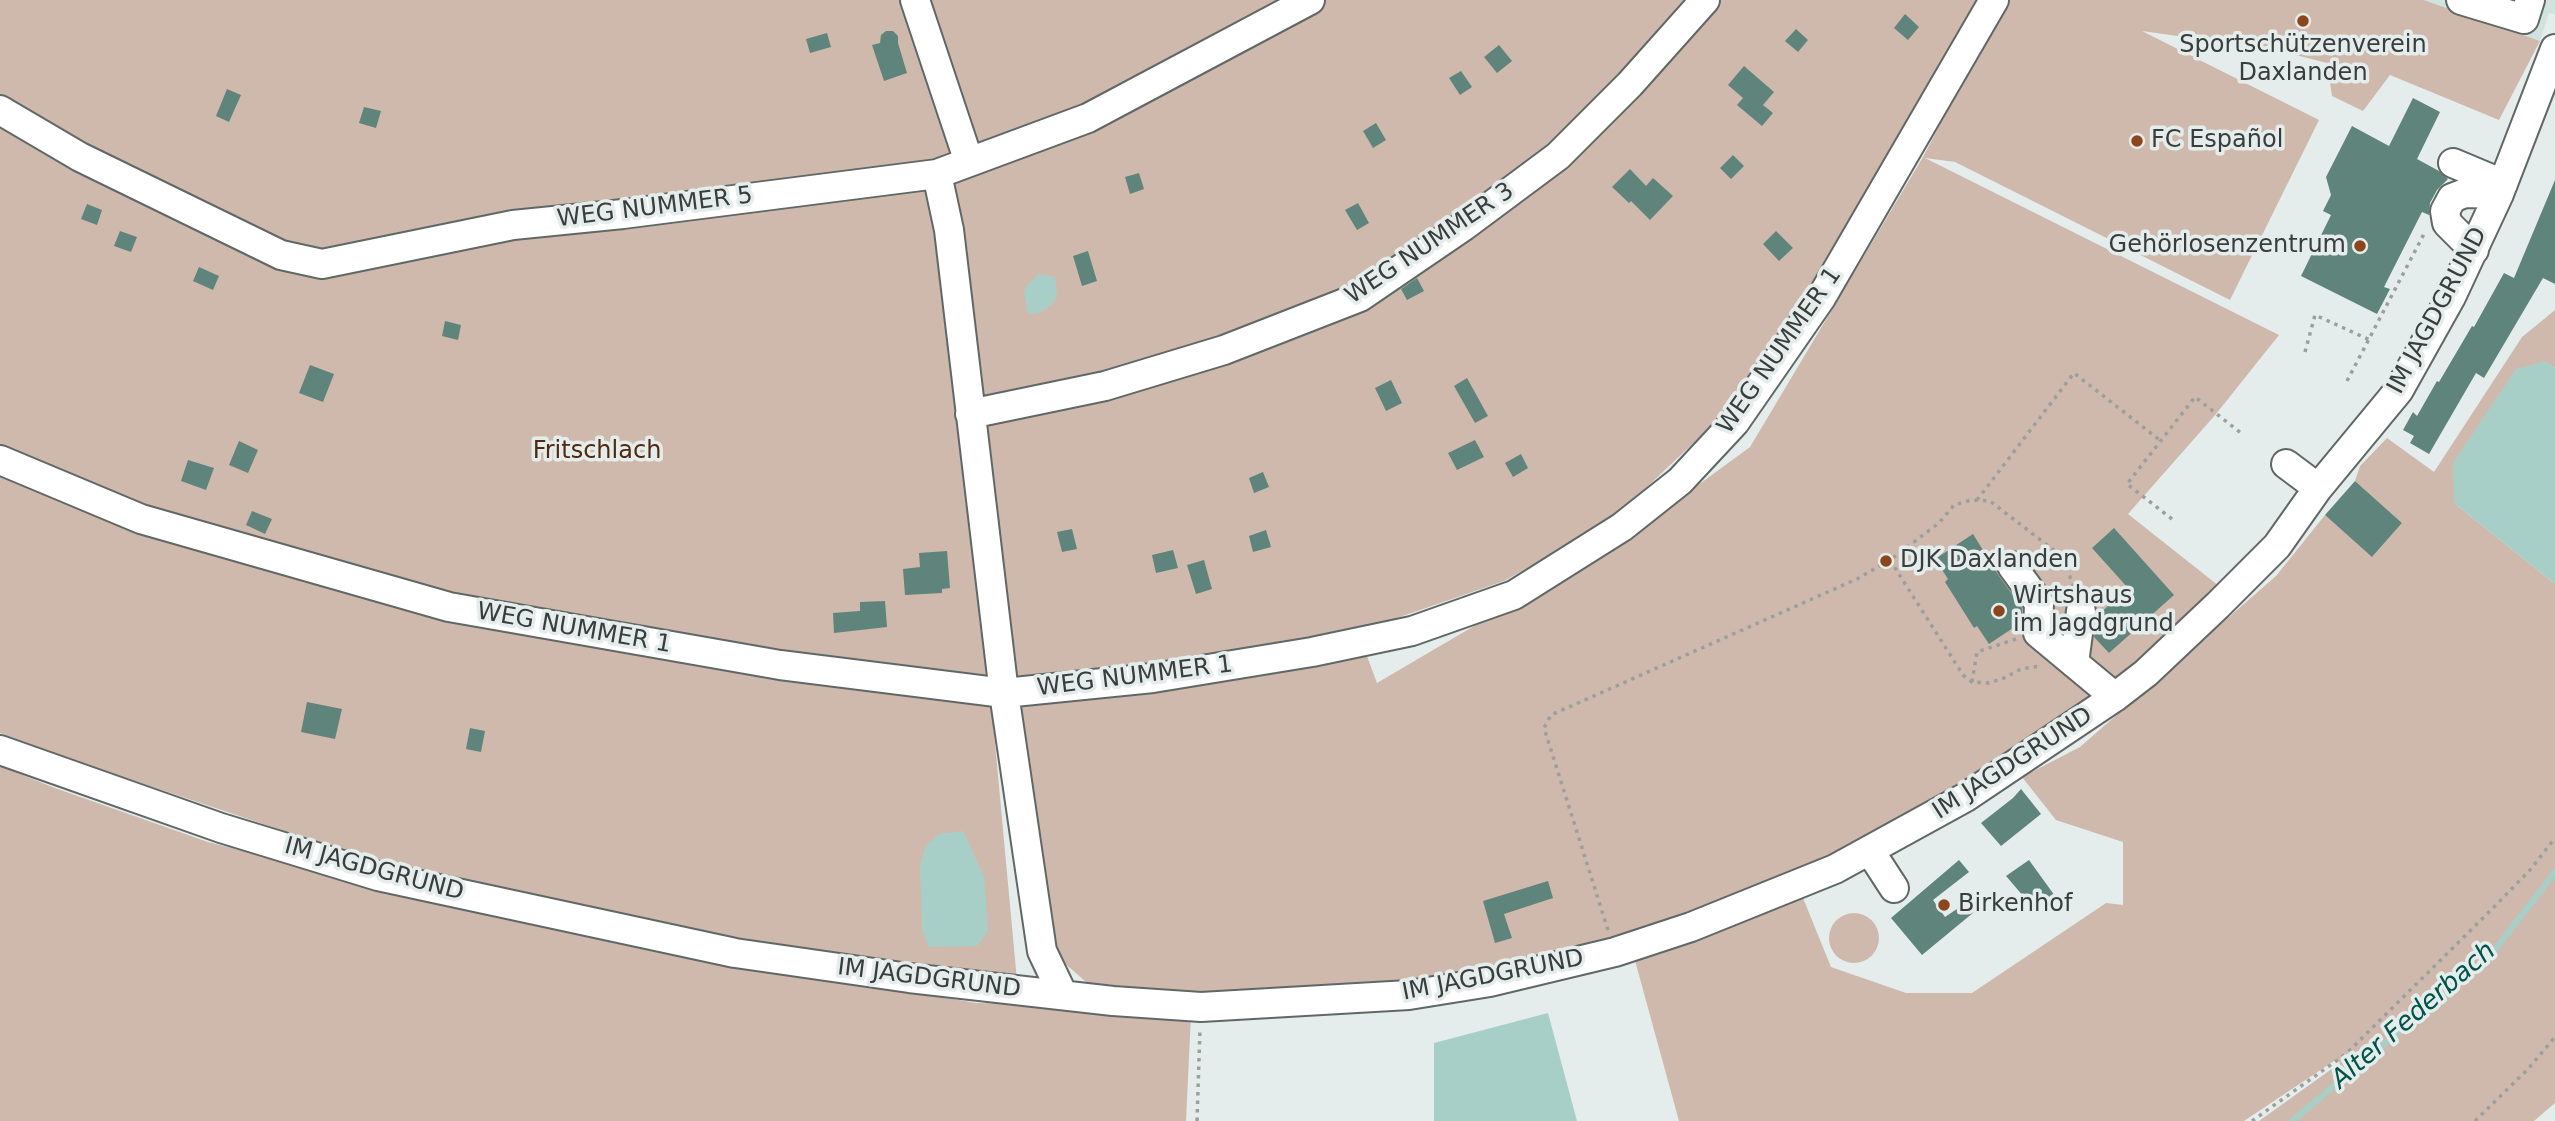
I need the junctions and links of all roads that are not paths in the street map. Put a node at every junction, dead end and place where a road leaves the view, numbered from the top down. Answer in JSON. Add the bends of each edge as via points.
{"nodes":[{"id":1,"x":915,"y":0,"type":"edge"},
{"id":2,"x":1310,"y":0,"type":"edge"},
{"id":3,"x":1705,"y":0,"type":"edge"},
{"id":4,"x":1994,"y":0,"type":"edge"},
{"id":5,"x":2461,"y":0,"type":"edge"},
{"id":6,"x":2530,"y":0,"type":"edge"},
{"id":7,"x":2555,"y":49,"type":"edge"},
{"id":8,"x":0,"y":110,"type":"edge"},
{"id":9,"x":969,"y":162,"type":"junction"},
{"id":10,"x":2453,"y":163,"type":"dead end"},
{"id":11,"x":937,"y":174,"type":"junction"},
{"id":12,"x":2501,"y":189,"type":"junction"},
{"id":13,"x":2474,"y":250,"type":"junction"},
{"id":14,"x":970,"y":414,"type":"junction"},
{"id":15,"x":0,"y":460,"type":"edge"},
{"id":16,"x":2286,"y":464,"type":"dead end"},
{"id":17,"x":2318,"y":488,"type":"junction"},
{"id":18,"x":2012,"y":566,"type":"dead end"},
{"id":19,"x":2081,"y":611,"type":"road end"},
{"id":20,"x":2074,"y":663,"type":"junction"},
{"id":21,"x":1004,"y":693,"type":"junction"},
{"id":22,"x":2115,"y":697,"type":"junction"},
{"id":23,"x":0,"y":750,"type":"edge"},
{"id":24,"x":1870,"y":851,"type":"junction"},
{"id":25,"x":1894,"y":888,"type":"dead end"},
{"id":26,"x":1063,"y":995,"type":"junction"}],
"edges":[{"from":1,"to":9,"type":"street"},
{"from":2,"to":9,"type":"street","name":"WEG NUMMER 5","via":[[1088,118]]},
{"from":3,"to":14,"type":"street","name":"WEG NUMMER 3","via":[[1558,156],[1360,297],[1224,350],[1118,382]]},
{"from":4,"to":21,"type":"street","name":"WEG NUMMER 1","via":[[1821,298],[1735,422],[1681,481],[1622,527],[1514,595],[1412,631],[1153,678]]},
{"from":5,"to":6,"type":"street","via":[[2524,19]]},
{"from":7,"to":12,"type":"street","name":"IM JAGDGRUND"},
{"from":8,"to":11,"type":"street","name":"WEG NUMMER 5","via":[[80,157],[281,255],[322,264],[513,225]]},
{"from":9,"to":11,"type":"street","name":"WEG NUMMER 5"},
{"from":10,"to":12,"type":"street"},
{"from":11,"to":14,"type":"street","via":[[949,230]]},
{"from":12,"to":13,"type":"street","name":"IM JAGDGRUND"},
{"from":12,"to":13,"type":"street","via":[[2452,198],[2445,211],[2447,223]]},
{"from":13,"to":17,"type":"street","name":"IM JAGDGRUND","via":[[2399,390]]},
{"from":14,"to":21,"type":"street"},
{"from":15,"to":21,"type":"street","name":"WEG NUMMER 1","via":[[141,519],[449,607],[780,665]]},
{"from":16,"to":17,"type":"street"},
{"from":17,"to":22,"type":"street","name":"IM JAGDGRUND","via":[[2277,546],[2146,673]]},
{"from":18,"to":20,"type":"street","via":[[2039,603],[2038,633]]},
{"from":19,"to":20,"type":"street"},
{"from":20,"to":22,"type":"street"},
{"from":21,"to":26,"type":"street","via":[[1042,951]]},
{"from":22,"to":24,"type":"street","name":"IM JAGDGRUND","via":[[1966,797]]},
{"from":23,"to":26,"type":"street","name":"IM JAGDGRUND","via":[[221,828],[378,876],[735,953]]},
{"from":24,"to":25,"type":"street"},
{"from":24,"to":26,"type":"street","name":"IM JAGDGRUND","via":[[1692,927],[1615,952],[1490,982],[1409,995],[1201,1007]]}]}
